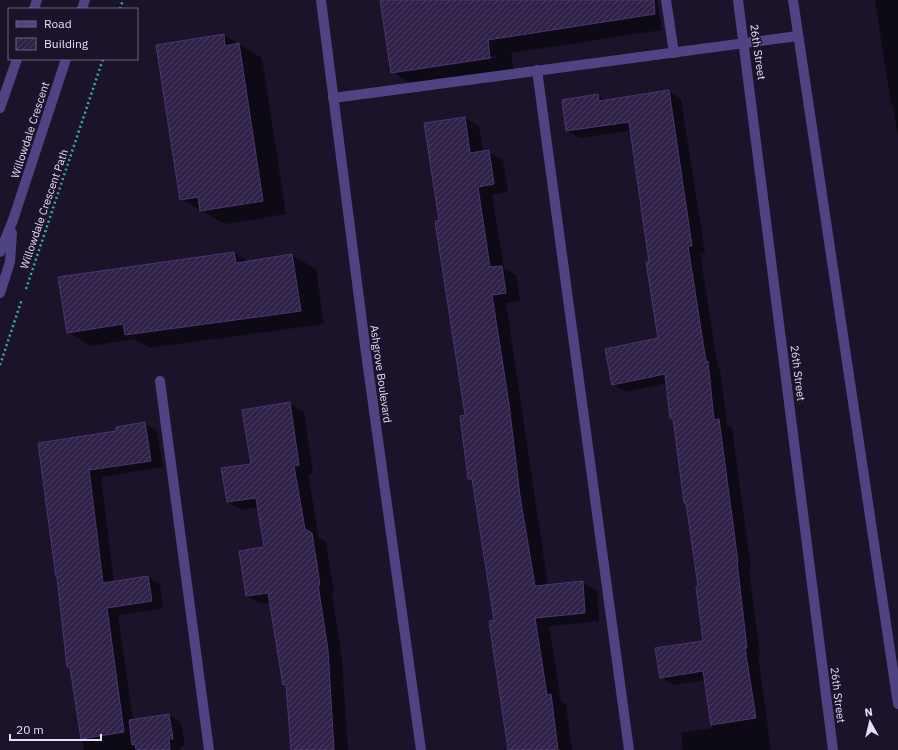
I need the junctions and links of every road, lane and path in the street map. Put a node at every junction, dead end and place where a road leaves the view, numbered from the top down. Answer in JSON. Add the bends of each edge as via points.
{"nodes":[{"id":1,"x":321,"y":0,"type":"edge"},
{"id":2,"x":666,"y":0,"type":"edge"},
{"id":3,"x":738,"y":0,"type":"edge"},
{"id":4,"x":793,"y":0,"type":"edge"},
{"id":5,"x":798,"y":36,"type":"junction"},
{"id":6,"x":745,"y":43,"type":"junction"},
{"id":7,"x":674,"y":53,"type":"junction"},
{"id":8,"x":17,"y":60,"type":"edge"},
{"id":9,"x":66,"y":60,"type":"edge"},
{"id":10,"x":103,"y":60,"type":"edge"},
{"id":11,"x":537,"y":70,"type":"junction"},
{"id":12,"x":334,"y":98,"type":"junction"},
{"id":13,"x":0,"y":108,"type":"edge"},
{"id":14,"x":13,"y":220,"type":"junction"},
{"id":15,"x":0,"y":252,"type":"edge"},
{"id":16,"x":25,"y":290,"type":"dead end"},
{"id":17,"x":0,"y":293,"type":"edge"},
{"id":18,"x":23,"y":298,"type":"dead end"},
{"id":19,"x":0,"y":365,"type":"edge"},
{"id":20,"x":160,"y":381,"type":"dead end"},
{"id":21,"x":898,"y":704,"type":"edge"},
{"id":22,"x":209,"y":750,"type":"edge"},
{"id":23,"x":421,"y":750,"type":"edge"},
{"id":24,"x":629,"y":750,"type":"edge"},
{"id":25,"x":833,"y":750,"type":"edge"}],
"edges":[{"from":1,"to":12,"type":"street","name":"Ashgrove Boulevard"},
{"from":2,"to":7,"type":"street"},
{"from":3,"to":6,"type":"street","name":"26th Street"},
{"from":4,"to":5,"type":"street"},
{"from":5,"to":6,"type":"street"},
{"from":5,"to":21,"type":"street"},
{"from":6,"to":7,"type":"street"},
{"from":6,"to":25,"type":"street","name":"26th Street"},
{"from":7,"to":11,"type":"street"},
{"from":8,"to":13,"type":"street"},
{"from":9,"to":14,"type":"street","name":"Willowdale Crescent"},
{"from":10,"to":16,"type":"path","name":"Willowdale Crescent Path"},
{"from":11,"to":12,"type":"street"},
{"from":11,"to":24,"type":"street"},
{"from":12,"to":23,"type":"street","name":"Ashgrove Boulevard","via":[[366,353]]},
{"from":14,"to":15,"type":"street","name":"Willowdale Crescent"},
{"from":14,"to":17,"type":"street","via":[[10,262]]},
{"from":18,"to":19,"type":"path"},
{"from":20,"to":22,"type":"street"}]}
